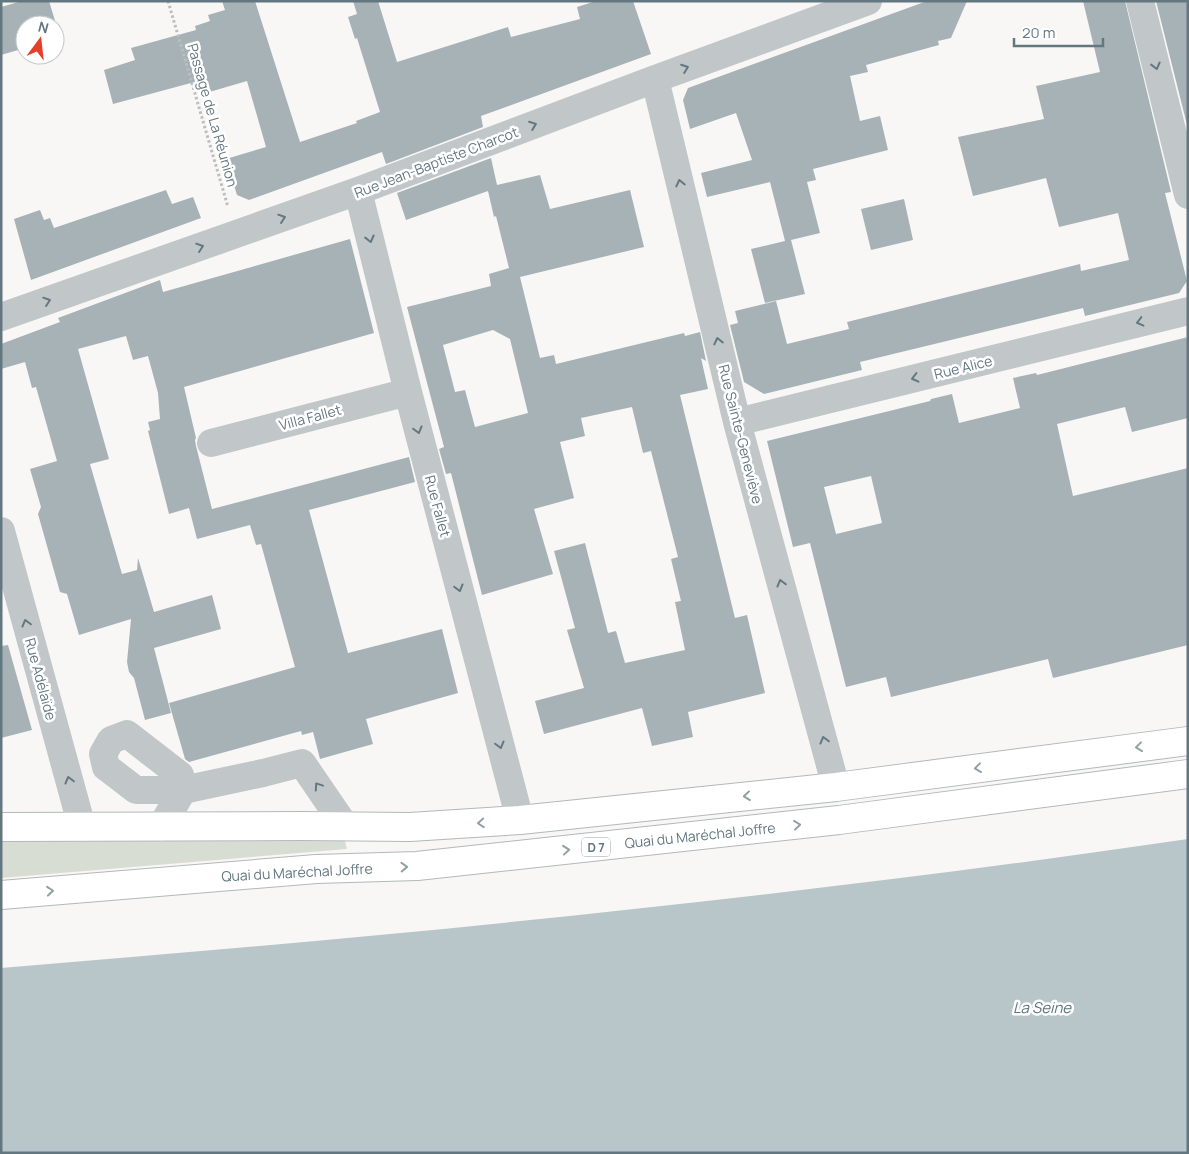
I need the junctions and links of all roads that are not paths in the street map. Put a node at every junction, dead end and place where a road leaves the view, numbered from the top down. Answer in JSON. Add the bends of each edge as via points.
{"nodes":[{"id":1,"x":868,"y":1,"type":"edge"},
{"id":2,"x":1140,"y":1,"type":"edge"},
{"id":3,"x":655,"y":79,"type":"junction"},
{"id":4,"x":358,"y":192,"type":"junction"},
{"id":5,"x":1188,"y":195,"type":"edge"},
{"id":6,"x":1188,"y":311,"type":"edge"},
{"id":7,"x":1,"y":317,"type":"edge"},
{"id":8,"x":408,"y":392,"type":"junction"},
{"id":9,"x":737,"y":422,"type":"junction"},
{"id":10,"x":211,"y":443,"type":"dead end"},
{"id":11,"x":1,"y":531,"type":"edge"},
{"id":12,"x":1188,"y":741,"type":"edge"},
{"id":13,"x":1188,"y":774,"type":"edge"},
{"id":14,"x":836,"y":787,"type":"junction"},
{"id":15,"x":520,"y":820,"type":"junction"},
{"id":16,"x":345,"y":826,"type":"junction"},
{"id":17,"x":1,"y":827,"type":"edge"},
{"id":18,"x":82,"y":827,"type":"junction"},
{"id":19,"x":162,"y":827,"type":"junction"},
{"id":20,"x":1,"y":895,"type":"edge"}],
"edges":[{"from":3,"to":1,"type":"street","name":"Rue Jean-Baptiste Charcot","one_way":true},
{"from":2,"to":5,"type":"street","one_way":true},
{"from":4,"to":3,"type":"street","name":"Rue Jean-Baptiste Charcot","one_way":true},
{"from":9,"to":3,"type":"street","name":"Rue Sainte-Geneviève","one_way":true},
{"from":7,"to":4,"type":"street","name":"Rue Jean-Baptiste Charcot","one_way":true},
{"from":4,"to":8,"type":"street","name":"Rue Fallet","one_way":true},
{"from":6,"to":9,"type":"street","name":"Rue Alice","one_way":true},
{"from":8,"to":10,"type":"street","name":"Villa Fallet"},
{"from":8,"to":15,"type":"street","name":"Rue Fallet","one_way":true},
{"from":14,"to":9,"type":"street","name":"Rue Sainte-Geneviève","one_way":true},
{"from":18,"to":11,"type":"street","name":"Rue Adélaïde","one_way":true},
{"from":12,"to":14,"type":"main road","one_way":true},
{"from":20,"to":13,"type":"main road","name":"Quai du Maréchal Joffre","number":"D 7","one_way":true,"via":[[316,869],[417,866],[839,820]]},
{"from":14,"to":15,"type":"main road","one_way":true},
{"from":15,"to":16,"type":"main road","one_way":true,"via":[[410,827]]},
{"from":16,"to":19,"type":"main road"},
{"from":16,"to":19,"type":"street","one_way":true,"via":[[302,763],[183,790]]},
{"from":17,"to":18,"type":"main road"},
{"from":18,"to":19,"type":"main road"}]}
